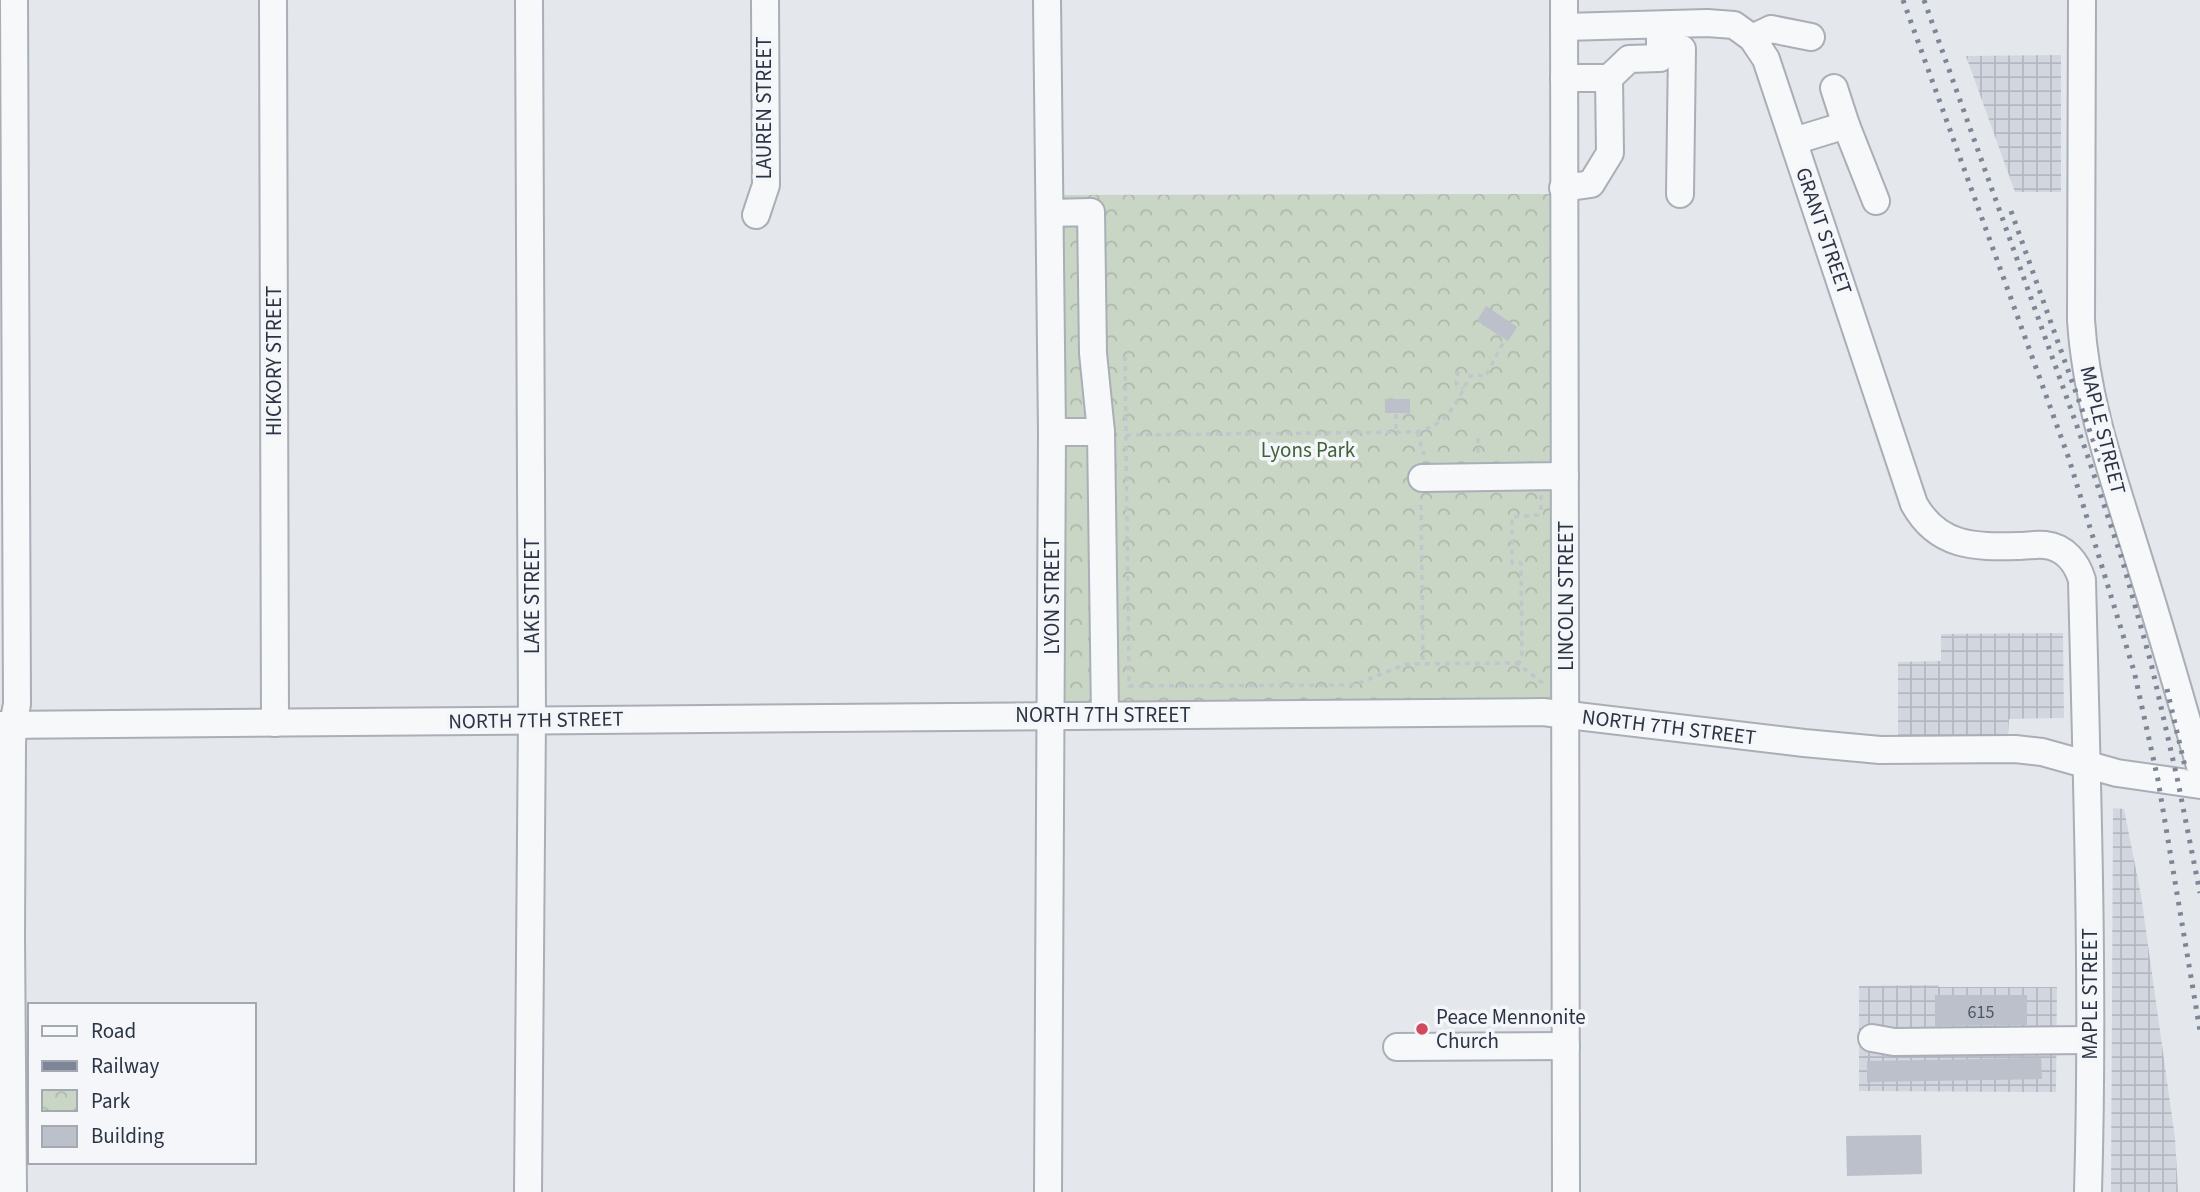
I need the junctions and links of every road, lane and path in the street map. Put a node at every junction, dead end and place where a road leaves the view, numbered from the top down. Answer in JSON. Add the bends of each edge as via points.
{"nodes":[{"id":1,"x":14,"y":0,"type":"edge"},
{"id":2,"x":273,"y":0,"type":"edge"},
{"id":3,"x":529,"y":0,"type":"edge"},
{"id":4,"x":765,"y":0,"type":"edge"},
{"id":5,"x":1047,"y":0,"type":"edge"},
{"id":6,"x":1564,"y":0,"type":"edge"},
{"id":7,"x":2082,"y":0,"type":"edge"},
{"id":8,"x":1564,"y":27,"type":"junction"},
{"id":9,"x":1660,"y":36,"type":"junction"},
{"id":10,"x":1811,"y":37,"type":"dead end"},
{"id":11,"x":1752,"y":38,"type":"junction"},
{"id":12,"x":1564,"y":78,"type":"junction"},
{"id":13,"x":1609,"y":78,"type":"junction"},
{"id":14,"x":1834,"y":88,"type":"dead end"},
{"id":15,"x":1846,"y":125,"type":"junction"},
{"id":16,"x":1794,"y":141,"type":"junction"},
{"id":17,"x":1563,"y":188,"type":"junction"},
{"id":18,"x":1680,"y":194,"type":"dead end"},
{"id":19,"x":1876,"y":201,"type":"dead end"},
{"id":20,"x":1050,"y":213,"type":"junction"},
{"id":21,"x":756,"y":215,"type":"dead end"},
{"id":22,"x":1505,"y":339,"type":"dead end"},
{"id":23,"x":1125,"y":356,"type":"dead end"},
{"id":24,"x":1458,"y":371,"type":"dead end"},
{"id":25,"x":1463,"y":389,"type":"junction"},
{"id":26,"x":1396,"y":414,"type":"dead end"},
{"id":27,"x":1052,"y":432,"type":"junction"},
{"id":28,"x":1396,"y":432,"type":"junction"},
{"id":29,"x":1417,"y":432,"type":"junction"},
{"id":30,"x":1113,"y":433,"type":"junction"},
{"id":31,"x":1478,"y":438,"type":"dead end"},
{"id":32,"x":1478,"y":454,"type":"dead end"},
{"id":33,"x":1423,"y":466,"type":"joint"},
{"id":34,"x":1553,"y":476,"type":"junction"},
{"id":35,"x":8,"y":482,"type":"edge"},
{"id":36,"x":1421,"y":505,"type":"dead end"},
{"id":37,"x":2062,"y":551,"type":"joint"},
{"id":38,"x":1423,"y":665,"type":"junction"},
{"id":39,"x":1518,"y":665,"type":"junction"},
{"id":40,"x":1566,"y":707,"type":"junction"},
{"id":41,"x":1105,"y":715,"type":"junction"},
{"id":42,"x":1051,"y":716,"type":"junction"},
{"id":43,"x":532,"y":719,"type":"junction"},
{"id":44,"x":275,"y":723,"type":"junction"},
{"id":45,"x":6,"y":725,"type":"edge"},
{"id":46,"x":2087,"y":765,"type":"junction"},
{"id":47,"x":2200,"y":766,"type":"edge"},
{"id":48,"x":2200,"y":785,"type":"edge"},
{"id":49,"x":1872,"y":1038,"type":"dead end"},
{"id":50,"x":2090,"y":1040,"type":"junction"},
{"id":51,"x":1566,"y":1045,"type":"junction"},
{"id":52,"x":1398,"y":1047,"type":"dead end"},
{"id":53,"x":13,"y":1192,"type":"edge"},
{"id":54,"x":528,"y":1192,"type":"edge"},
{"id":55,"x":1048,"y":1192,"type":"edge"},
{"id":56,"x":1566,"y":1192,"type":"edge"},
{"id":57,"x":2088,"y":1192,"type":"edge"}],
"edges":[{"from":1,"to":35,"type":"street"},
{"from":2,"to":44,"type":"street","name":"HICKORY STREET"},
{"from":3,"to":43,"type":"street","name":"LAKE STREET"},
{"from":4,"to":21,"type":"street","name":"LAUREN STREET","via":[[766,185]]},
{"from":5,"to":20,"type":"street","name":"LYON STREET"},
{"from":6,"to":8,"type":"street","name":"LINCOLN STREET"},
{"from":7,"to":47,"type":"street","name":"MAPLE STREET","via":[[2081,320],[2086,369],[2103,443]]},
{"from":8,"to":9,"type":"street"},
{"from":8,"to":12,"type":"street","name":"LINCOLN STREET"},
{"from":9,"to":11,"type":"street","via":[[1695,23],[1734,25]]},
{"from":9,"to":13,"type":"street","via":[[1660,58],[1629,59]]},
{"from":9,"to":18,"type":"street","via":[[1682,49]]},
{"from":10,"to":11,"type":"street","via":[[1772,29]]},
{"from":11,"to":16,"type":"street","name":"GRANT STREET","via":[[1766,59]]},
{"from":12,"to":13,"type":"street"},
{"from":12,"to":17,"type":"street","name":"LINCOLN STREET"},
{"from":13,"to":17,"type":"street","via":[[1610,153],[1591,184]]},
{"from":14,"to":15,"type":"street"},
{"from":15,"to":16,"type":"street"},
{"from":15,"to":19,"type":"street"},
{"from":16,"to":37,"type":"street","name":"GRANT STREET","via":[[1914,504],[1930,526],[1961,543],[1979,547],[2045,545]]},
{"from":17,"to":34,"type":"street","name":"LINCOLN STREET"},
{"from":20,"to":27,"type":"street","name":"LYON STREET"},
{"from":20,"to":30,"type":"street","via":[[1091,212],[1093,353]]},
{"from":22,"to":25,"type":"path","via":[[1488,372],[1483,377],[1469,376]]},
{"from":23,"to":30,"type":"path"},
{"from":24,"to":25,"type":"path","via":[[1456,384]]},
{"from":25,"to":29,"type":"path","via":[[1441,422]]},
{"from":26,"to":28,"type":"path"},
{"from":27,"to":30,"type":"street"},
{"from":27,"to":42,"type":"street","name":"LYON STREET"},
{"from":28,"to":29,"type":"path"},
{"from":28,"to":30,"type":"path"},
{"from":29,"to":33,"type":"path"},
{"from":30,"to":38,"type":"path","via":[[1129,686],[1354,684],[1406,664]]},
{"from":30,"to":41,"type":"street"},
{"from":31,"to":32,"type":"path"},
{"from":33,"to":34,"type":"street"},
{"from":34,"to":39,"type":"path","via":[[1540,513],[1512,517],[1512,563],[1521,563],[1522,656]]},
{"from":34,"to":40,"type":"street","name":"LINCOLN STREET"},
{"from":35,"to":45,"type":"street","via":[[17,704]]},
{"from":36,"to":38,"type":"path"},
{"from":37,"to":46,"type":"street","name":"MAPLE STREET","via":[[2082,580]]},
{"from":38,"to":39,"type":"path"},
{"from":39,"to":40,"type":"path"},
{"from":40,"to":41,"type":"street","name":"NORTH 7TH STREET","via":[[1543,712]]},
{"from":40,"to":46,"type":"street","name":"NORTH 7TH STREET","via":[[1880,750],[2015,749]]},
{"from":40,"to":51,"type":"street","name":"LINCOLN STREET"},
{"from":41,"to":42,"type":"street","name":"NORTH 7TH STREET"},
{"from":42,"to":43,"type":"street","name":"NORTH 7TH STREET"},
{"from":42,"to":55,"type":"street","name":"LYON STREET"},
{"from":43,"to":44,"type":"street","name":"NORTH 7TH STREET"},
{"from":43,"to":54,"type":"street","name":"LAKE STREET"},
{"from":44,"to":45,"type":"street","name":"NORTH 7TH STREET"},
{"from":45,"to":53,"type":"street"},
{"from":46,"to":48,"type":"street","name":"NORTH 7TH STREET"},
{"from":46,"to":50,"type":"street","name":"MAPLE STREET"},
{"from":49,"to":50,"type":"street","via":[[1894,1042]]},
{"from":50,"to":57,"type":"street","name":"MAPLE STREET"},
{"from":51,"to":52,"type":"street"},
{"from":51,"to":56,"type":"street","name":"LINCOLN STREET"}]}
